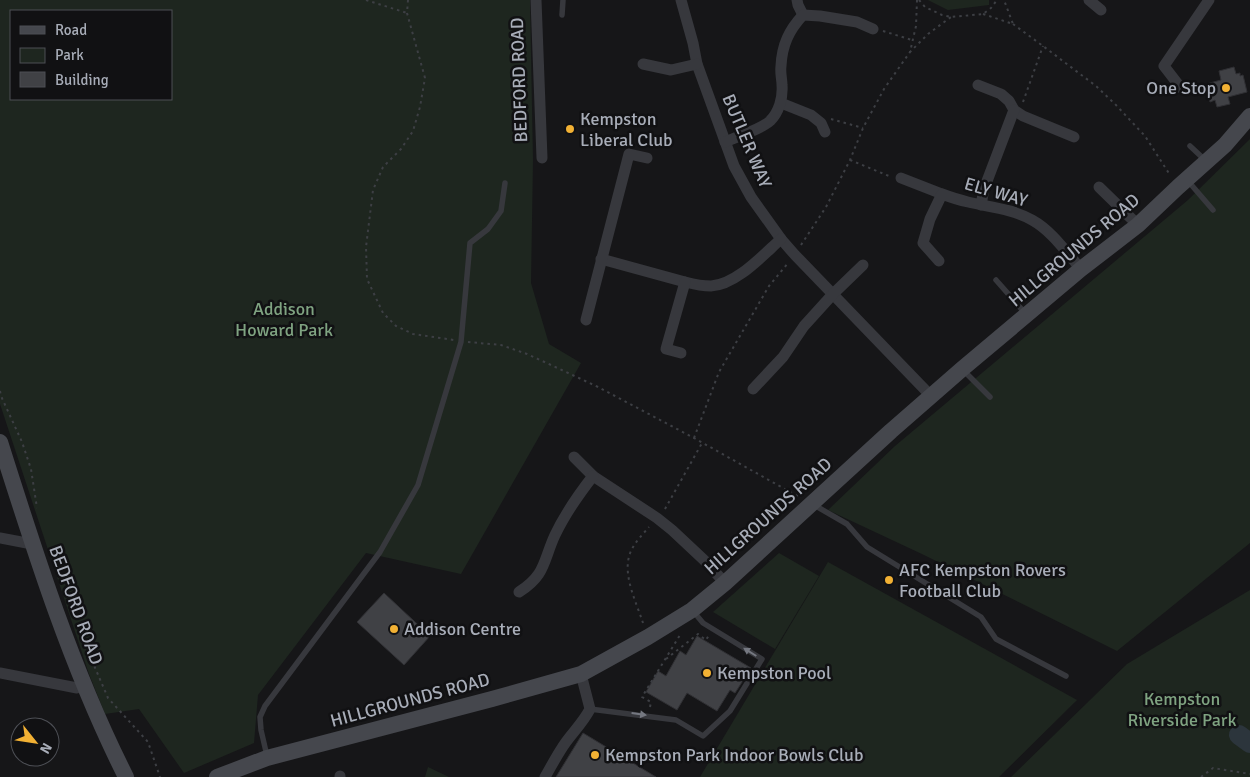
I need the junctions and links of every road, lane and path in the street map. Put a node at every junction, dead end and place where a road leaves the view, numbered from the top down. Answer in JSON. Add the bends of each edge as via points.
{"nodes":[{"id":1,"x":366,"y":0,"type":"edge"},
{"id":2,"x":408,"y":0,"type":"edge"},
{"id":3,"x":536,"y":0,"type":"edge"},
{"id":4,"x":563,"y":0,"type":"edge"},
{"id":5,"x":681,"y":0,"type":"edge"},
{"id":6,"x":797,"y":0,"type":"edge"},
{"id":7,"x":918,"y":0,"type":"edge"},
{"id":8,"x":997,"y":0,"type":"edge"},
{"id":9,"x":1004,"y":0,"type":"edge"},
{"id":10,"x":1089,"y":0,"type":"edge"},
{"id":11,"x":1210,"y":0,"type":"edge"},
{"id":12,"x":1101,"y":10,"type":"dead end"},
{"id":13,"x":407,"y":14,"type":"junction"},
{"id":14,"x":983,"y":14,"type":"junction"},
{"id":15,"x":562,"y":15,"type":"dead end"},
{"id":16,"x":804,"y":15,"type":"junction"},
{"id":17,"x":951,"y":17,"type":"junction"},
{"id":18,"x":1012,"y":24,"type":"junction"},
{"id":19,"x":873,"y":30,"type":"joint"},
{"id":20,"x":913,"y":40,"type":"junction"},
{"id":21,"x":1043,"y":46,"type":"junction"},
{"id":22,"x":643,"y":64,"type":"dead end"},
{"id":23,"x":697,"y":64,"type":"junction"},
{"id":24,"x":978,"y":85,"type":"dead end"},
{"id":25,"x":1181,"y":88,"type":"dead end"},
{"id":26,"x":781,"y":103,"type":"junction"},
{"id":27,"x":1016,"y":111,"type":"junction"},
{"id":28,"x":1250,"y":116,"type":"edge"},
{"id":29,"x":824,"y":124,"type":"joint"},
{"id":30,"x":863,"y":128,"type":"dead end"},
{"id":31,"x":1074,"y":137,"type":"dead end"},
{"id":32,"x":725,"y":142,"type":"junction"},
{"id":33,"x":1190,"y":146,"type":"dead end"},
{"id":34,"x":542,"y":158,"type":"dead end"},
{"id":35,"x":647,"y":158,"type":"dead end"},
{"id":36,"x":850,"y":160,"type":"dead end"},
{"id":37,"x":1206,"y":162,"type":"junction"},
{"id":38,"x":901,"y":178,"type":"joint"},
{"id":39,"x":506,"y":183,"type":"dead end"},
{"id":40,"x":1182,"y":183,"type":"junction"},
{"id":41,"x":1099,"y":187,"type":"dead end"},
{"id":42,"x":942,"y":194,"type":"junction"},
{"id":43,"x":981,"y":205,"type":"junction"},
{"id":44,"x":1213,"y":210,"type":"dead end"},
{"id":45,"x":1138,"y":225,"type":"junction"},
{"id":46,"x":781,"y":239,"type":"junction"},
{"id":47,"x":601,"y":259,"type":"junction"},
{"id":48,"x":939,"y":261,"type":"dead end"},
{"id":49,"x":863,"y":265,"type":"dead end"},
{"id":50,"x":1081,"y":269,"type":"junction"},
{"id":51,"x":996,"y":280,"type":"dead end"},
{"id":52,"x":685,"y":282,"type":"junction"},
{"id":53,"x":833,"y":294,"type":"junction"},
{"id":54,"x":1026,"y":315,"type":"junction"},
{"id":55,"x":586,"y":320,"type":"dead end"},
{"id":56,"x":461,"y":342,"type":"junction"},
{"id":57,"x":681,"y":353,"type":"dead end"},
{"id":58,"x":962,"y":369,"type":"junction"},
{"id":59,"x":753,"y":389,"type":"dead end"},
{"id":60,"x":0,"y":392,"type":"edge"},
{"id":61,"x":932,"y":397,"type":"junction"},
{"id":62,"x":990,"y":397,"type":"dead end"},
{"id":63,"x":0,"y":442,"type":"edge"},
{"id":64,"x":702,"y":443,"type":"junction"},
{"id":65,"x":574,"y":457,"type":"dead end"},
{"id":66,"x":593,"y":476,"type":"junction"},
{"id":67,"x":812,"y":504,"type":"junction"},
{"id":68,"x":38,"y":516,"type":"dead end"},
{"id":69,"x":657,"y":518,"type":"junction"},
{"id":70,"x":0,"y":538,"type":"edge"},
{"id":71,"x":32,"y":544,"type":"junction"},
{"id":72,"x":725,"y":583,"type":"junction"},
{"id":73,"x":519,"y":592,"type":"dead end"},
{"id":74,"x":692,"y":610,"type":"junction"},
{"id":75,"x":676,"y":620,"type":"junction"},
{"id":76,"x":713,"y":629,"type":"junction"},
{"id":77,"x":648,"y":637,"type":"junction"},
{"id":78,"x":88,"y":655,"type":"dead end"},
{"id":79,"x":664,"y":660,"type":"junction"},
{"id":80,"x":0,"y":673,"type":"edge"},
{"id":81,"x":581,"y":674,"type":"junction"},
{"id":82,"x":1066,"y":676,"type":"dead end"},
{"id":83,"x":84,"y":685,"type":"junction"},
{"id":84,"x":590,"y":709,"type":"junction"},
{"id":85,"x":650,"y":716,"type":"junction"},
{"id":86,"x":267,"y":758,"type":"junction"},
{"id":87,"x":1250,"y":774,"type":"edge"},
{"id":88,"x":126,"y":777,"type":"edge"},
{"id":89,"x":160,"y":777,"type":"edge"},
{"id":90,"x":217,"y":777,"type":"edge"},
{"id":91,"x":545,"y":777,"type":"edge"},
{"id":92,"x":1201,"y":777,"type":"edge"}],
"edges":[{"from":1,"to":13,"type":"path"},
{"from":2,"to":13,"type":"path"},
{"from":3,"to":34,"type":"street","name":"BEDFORD ROAD"},
{"from":4,"to":15,"type":"lane"},
{"from":5,"to":23,"type":"street","name":"BUTLER WAY"},
{"from":6,"to":16,"type":"street"},
{"from":7,"to":17,"type":"path","via":[[925,7]]},
{"from":7,"to":20,"type":"path"},
{"from":8,"to":14,"type":"path"},
{"from":9,"to":18,"type":"path"},
{"from":10,"to":12,"type":"street"},
{"from":11,"to":25,"type":"street","via":[[1164,66]]},
{"from":13,"to":56,"type":"path","via":[[424,78],[422,97],[413,131],[383,167],[373,190],[366,247],[367,279],[383,313],[396,326],[413,334]]},
{"from":14,"to":17,"type":"path"},
{"from":14,"to":18,"type":"path"},
{"from":16,"to":19,"type":"street","via":[[859,18]]},
{"from":16,"to":26,"type":"street","via":[[794,25],[784,44],[780,68]]},
{"from":17,"to":20,"type":"path","via":[[910,52]]},
{"from":18,"to":21,"type":"path"},
{"from":19,"to":20,"type":"path"},
{"from":21,"to":27,"type":"path"},
{"from":21,"to":40,"type":"path","via":[[1115,104]]},
{"from":22,"to":23,"type":"street","via":[[671,70]]},
{"from":23,"to":32,"type":"street","name":"BUTLER WAY"},
{"from":24,"to":27,"type":"street","via":[[1000,94]]},
{"from":26,"to":29,"type":"street"},
{"from":26,"to":32,"type":"street","via":[[769,122]]},
{"from":27,"to":31,"type":"street"},
{"from":27,"to":43,"type":"street","via":[[984,188]]},
{"from":28,"to":37,"type":"street","name":"HILLGROUNDS ROAD"},
{"from":29,"to":30,"type":"path"},
{"from":32,"to":46,"type":"street","name":"BUTLER WAY","via":[[750,197]]},
{"from":33,"to":37,"type":"lane"},
{"from":35,"to":47,"type":"street","via":[[629,154]]},
{"from":36,"to":38,"type":"path"},
{"from":37,"to":40,"type":"street","name":"HILLGROUNDS ROAD"},
{"from":38,"to":42,"type":"street","name":"ELY WAY"},
{"from":39,"to":56,"type":"lane","via":[[501,211],[488,229],[470,243]]},
{"from":40,"to":44,"type":"lane"},
{"from":40,"to":45,"type":"street","name":"HILLGROUNDS ROAD"},
{"from":41,"to":45,"type":"street"},
{"from":42,"to":43,"type":"street","name":"ELY WAY"},
{"from":42,"to":48,"type":"street","name":"ELY WAY","via":[[923,242]]},
{"from":43,"to":50,"type":"street","name":"ELY WAY","via":[[1031,219],[1056,240]]},
{"from":45,"to":50,"type":"street","name":"HILLGROUNDS ROAD"},
{"from":46,"to":52,"type":"street","via":[[728,282],[712,286]]},
{"from":46,"to":53,"type":"street","name":"BUTLER WAY"},
{"from":47,"to":52,"type":"street"},
{"from":47,"to":55,"type":"street"},
{"from":49,"to":53,"type":"street"},
{"from":50,"to":54,"type":"street","name":"HILLGROUNDS ROAD"},
{"from":51,"to":54,"type":"lane"},
{"from":52,"to":57,"type":"street","via":[[666,349]]},
{"from":53,"to":59,"type":"street","via":[[804,326],[784,357]]},
{"from":53,"to":61,"type":"street","name":"BUTLER WAY"},
{"from":54,"to":58,"type":"street","name":"HILLGROUNDS ROAD"},
{"from":56,"to":64,"type":"path","via":[[501,345],[527,354],[598,387]]},
{"from":56,"to":86,"type":"lane","via":[[418,485],[380,552],[265,706],[260,717]]},
{"from":58,"to":61,"type":"street","name":"HILLGROUNDS ROAD"},
{"from":58,"to":62,"type":"lane"},
{"from":60,"to":68,"type":"path","via":[[31,469]]},
{"from":61,"to":67,"type":"street","name":"HILLGROUNDS ROAD"},
{"from":63,"to":71,"type":"street","name":"BEDFORD ROAD"},
{"from":64,"to":67,"type":"path"},
{"from":64,"to":69,"type":"path"},
{"from":65,"to":66,"type":"street"},
{"from":66,"to":69,"type":"street"},
{"from":66,"to":73,"type":"street","via":[[555,535],[536,579]]},
{"from":67,"to":72,"type":"street","name":"HILLGROUNDS ROAD"},
{"from":67,"to":82,"type":"lane","via":[[847,524],[867,547],[981,617],[996,639]]},
{"from":69,"to":72,"type":"street"},
{"from":69,"to":77,"type":"path","via":[[632,548],[627,561],[628,578]]},
{"from":70,"to":71,"type":"street"},
{"from":71,"to":83,"type":"street","name":"BEDFORD ROAD"},
{"from":72,"to":74,"type":"street","name":"HILLGROUNDS ROAD"},
{"from":74,"to":75,"type":"street","name":"HILLGROUNDS ROAD"},
{"from":74,"to":76,"type":"lane"},
{"from":75,"to":77,"type":"street","name":"HILLGROUNDS ROAD"},
{"from":75,"to":79,"type":"path","via":[[682,631]]},
{"from":76,"to":79,"type":"path","via":[[706,640],[698,634]]},
{"from":85,"to":76,"type":"lane","one_way":true,"via":[[676,720],[703,736],[730,711],[762,659]]},
{"from":77,"to":81,"type":"street","name":"HILLGROUNDS ROAD"},
{"from":78,"to":89,"type":"path","via":[[108,698],[148,742]]},
{"from":79,"to":85,"type":"path","via":[[642,697],[651,702]]},
{"from":80,"to":83,"type":"street","via":[[77,688]]},
{"from":81,"to":84,"type":"street"},
{"from":81,"to":86,"type":"street","name":"HILLGROUNDS ROAD"},
{"from":83,"to":88,"type":"street","name":"BEDFORD ROAD"},
{"from":84,"to":85,"type":"lane","one_way":true},
{"from":84,"to":91,"type":"street"},
{"from":86,"to":90,"type":"street","name":"HILLGROUNDS ROAD"},
{"from":87,"to":92,"type":"path","via":[[1213,768]]}]}
